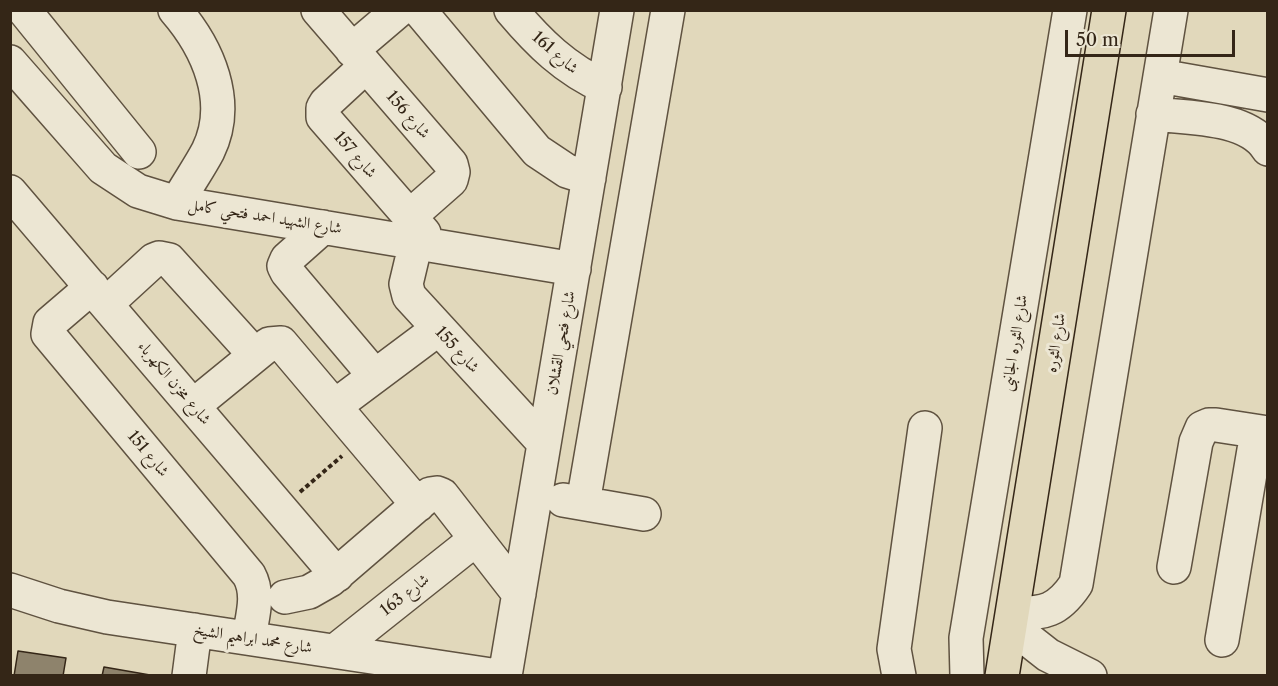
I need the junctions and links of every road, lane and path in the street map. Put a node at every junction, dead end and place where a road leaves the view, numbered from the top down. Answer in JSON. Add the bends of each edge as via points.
{"nodes":[{"id":1,"x":24,"y":10,"type":"edge"},
{"id":2,"x":318,"y":10,"type":"edge"},
{"id":3,"x":399,"y":10,"type":"edge"},
{"id":4,"x":419,"y":10,"type":"edge"},
{"id":5,"x":512,"y":10,"type":"edge"},
{"id":6,"x":617,"y":10,"type":"edge"},
{"id":7,"x":668,"y":10,"type":"edge"},
{"id":8,"x":1070,"y":10,"type":"edge"},
{"id":9,"x":1109,"y":10,"type":"edge"},
{"id":10,"x":1171,"y":10,"type":"edge"},
{"id":11,"x":183,"y":13,"type":"edge"},
{"id":12,"x":359,"y":58,"type":"junction"},
{"id":13,"x":10,"y":62,"type":"edge"},
{"id":14,"x":1160,"y":76,"type":"junction"},
{"id":15,"x":84,"y":84,"type":"junction"},
{"id":16,"x":605,"y":87,"type":"junction"},
{"id":17,"x":1268,"y":95,"type":"edge"},
{"id":18,"x":52,"y":111,"type":"junction"},
{"id":19,"x":1152,"y":114,"type":"junction"},
{"id":20,"x":1268,"y":149,"type":"edge"},
{"id":21,"x":139,"y":152,"type":"dead end"},
{"id":22,"x":589,"y":178,"type":"junction"},
{"id":23,"x":177,"y":202,"type":"junction"},
{"id":24,"x":17,"y":211,"type":"edge"},
{"id":25,"x":323,"y":227,"type":"junction"},
{"id":26,"x":420,"y":235,"type":"junction"},
{"id":27,"x":574,"y":269,"type":"junction"},
{"id":28,"x":99,"y":295,"type":"junction"},
{"id":29,"x":438,"y":329,"type":"junction"},
{"id":30,"x":255,"y":355,"type":"junction"},
{"id":31,"x":375,"y":376,"type":"junction"},
{"id":32,"x":193,"y":406,"type":"junction"},
{"id":33,"x":335,"y":406,"type":"junction"},
{"id":34,"x":925,"y":428,"type":"dead end"},
{"id":35,"x":1262,"y":433,"type":"edge"},
{"id":36,"x":362,"y":438,"type":"junction"},
{"id":37,"x":544,"y":443,"type":"junction"},
{"id":38,"x":536,"y":495,"type":"junction"},
{"id":39,"x":583,"y":503,"type":"junction"},
{"id":40,"x":418,"y":505,"type":"junction"},
{"id":41,"x":281,"y":509,"type":"junction"},
{"id":42,"x":644,"y":514,"type":"dead end"},
{"id":43,"x":476,"y":539,"type":"junction"},
{"id":44,"x":1174,"y":567,"type":"dead end"},
{"id":45,"x":337,"y":575,"type":"junction"},
{"id":46,"x":11,"y":593,"type":"edge"},
{"id":47,"x":519,"y":594,"type":"junction"},
{"id":48,"x":285,"y":597,"type":"dead end"},
{"id":49,"x":1012,"y":619,"type":"junction"},
{"id":50,"x":195,"y":630,"type":"junction"},
{"id":51,"x":249,"y":638,"type":"junction"},
{"id":52,"x":1222,"y":640,"type":"dead end"},
{"id":53,"x":319,"y":658,"type":"edge"},
{"id":54,"x":403,"y":668,"type":"edge"},
{"id":55,"x":189,"y":675,"type":"edge"},
{"id":56,"x":497,"y":675,"type":"edge"},
{"id":57,"x":898,"y":675,"type":"edge"},
{"id":58,"x":967,"y":675,"type":"edge"},
{"id":59,"x":1002,"y":675,"type":"edge"},
{"id":60,"x":1090,"y":675,"type":"edge"}],
"edges":[{"from":1,"to":15,"type":"street"},
{"from":2,"to":12,"type":"street","name":"شارع 156"},
{"from":3,"to":12,"type":"street"},
{"from":4,"to":22,"type":"street","via":[[537,151],[567,171]]},
{"from":5,"to":16,"type":"street","name":"شارع 161","via":[[559,60]]},
{"from":6,"to":16,"type":"street","name":"شارع فتحي القشلان"},
{"from":7,"to":39,"type":"street"},
{"from":8,"to":58,"type":"street","name":"شارع الثوره الجانبى","via":[[966,638]]},
{"from":9,"to":49,"type":"highway","name":"شارع الثوره"},
{"from":10,"to":14,"type":"street"},
{"from":11,"to":23,"type":"street","via":[[207,56],[216,111],[208,150]]},
{"from":12,"to":26,"type":"street","name":"شارع 156","via":[[452,168],[451,180]]},
{"from":12,"to":26,"type":"street","name":"شارع 157","via":[[326,103],[323,117]]},
{"from":13,"to":18,"type":"street","name":"شارع الشهيد احمد فتحي كامل"},
{"from":14,"to":17,"type":"street"},
{"from":14,"to":19,"type":"street"},
{"from":15,"to":18,"type":"street"},
{"from":15,"to":21,"type":"street"},
{"from":16,"to":22,"type":"street","name":"شارع فتحي القشلان"},
{"from":18,"to":23,"type":"street","name":"شارع الشهيد احمد فتحي كامل","via":[[114,177],[144,193]]},
{"from":19,"to":20,"type":"street","via":[[1231,124],[1258,136]]},
{"from":19,"to":49,"type":"street","via":[[1076,584],[1066,600],[1050,610]]},
{"from":22,"to":27,"type":"street","name":"شارع فتحي القشلان"},
{"from":23,"to":25,"type":"street","name":"شارع الشهيد احمد فتحي كامل"},
{"from":24,"to":28,"type":"street","name":"شارع مخزن الكهرباء"},
{"from":25,"to":26,"type":"street","name":"شارع الشهيد احمد فتحي كامل"},
{"from":25,"to":31,"type":"street","via":[[284,266]]},
{"from":26,"to":27,"type":"street","name":"شارع الشهيد احمد فتحي كامل"},
{"from":26,"to":29,"type":"street","name":"شارع 155","via":[[406,290]]},
{"from":27,"to":37,"type":"street","name":"شارع فتحي القشلان"},
{"from":28,"to":30,"type":"street","name":"شارع 151","via":[[154,260],[164,258],[173,263]]},
{"from":28,"to":32,"type":"street","name":"شارع مخزن الكهرباء"},
{"from":28,"to":51,"type":"street","name":"شارع 151","via":[[50,322],[48,334],[249,575],[255,600]]},
{"from":29,"to":31,"type":"street"},
{"from":29,"to":37,"type":"street","name":"شارع 155"},
{"from":30,"to":32,"type":"street"},
{"from":30,"to":33,"type":"street","via":[[268,344],[281,343]]},
{"from":31,"to":33,"type":"street"},
{"from":32,"to":41,"type":"street","name":"شارع مخزن الكهرباء"},
{"from":33,"to":36,"type":"street"},
{"from":34,"to":57,"type":"street","via":[[894,649]]},
{"from":35,"to":44,"type":"street","via":[[1216,425],[1202,428],[1196,442]]},
{"from":35,"to":52,"type":"street"},
{"from":36,"to":40,"type":"street"},
{"from":36,"to":41,"type":"path"},
{"from":37,"to":38,"type":"street","name":"شارع فتحي القشلان"},
{"from":38,"to":39,"type":"street"},
{"from":38,"to":47,"type":"street","name":"شارع فتحي القشلان"},
{"from":39,"to":42,"type":"street"},
{"from":40,"to":43,"type":"street","via":[[432,493],[440,494]]},
{"from":40,"to":45,"type":"street"},
{"from":41,"to":45,"type":"street","name":"شارع مخزن الكهرباء"},
{"from":43,"to":47,"type":"street"},
{"from":43,"to":53,"type":"street","name":"شارع 163"},
{"from":45,"to":48,"type":"street","via":[[309,592]]},
{"from":46,"to":50,"type":"street","name":"شارع محمد ابراهيم الشيخ","via":[[83,612]]},
{"from":47,"to":56,"type":"street","name":"شارع فتحي القشلان"},
{"from":49,"to":59,"type":"highway","name":"شارع الثوره"},
{"from":49,"to":60,"type":"street","via":[[1048,655]]},
{"from":50,"to":51,"type":"street","name":"شارع محمد ابراهيم الشيخ"},
{"from":50,"to":55,"type":"street"},
{"from":51,"to":53,"type":"street","name":"شارع محمد ابراهيم الشيخ"},
{"from":53,"to":54,"type":"street","name":"شارع محمد ابراهيم الشيخ"},
{"from":54,"to":56,"type":"street","name":"شارع محمد ابراهيم الشيخ"}]}
